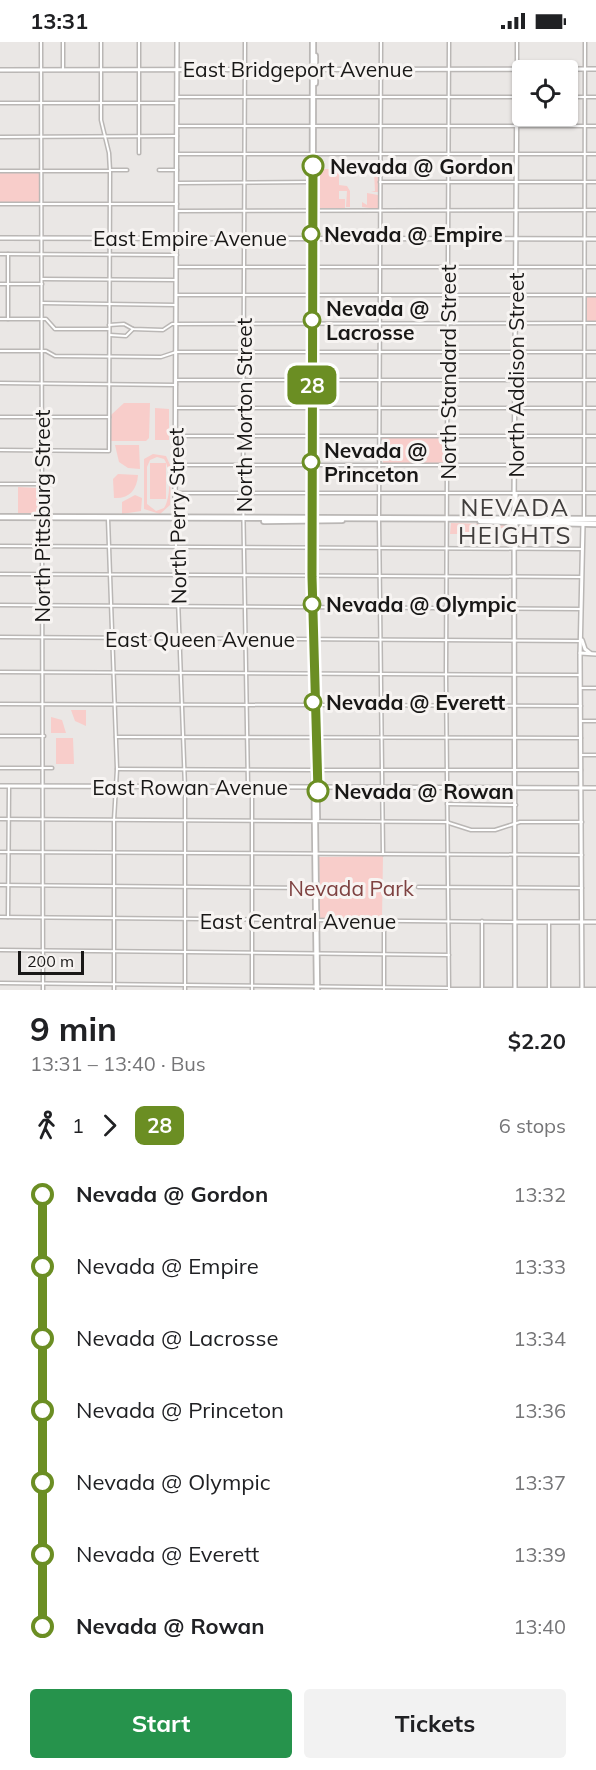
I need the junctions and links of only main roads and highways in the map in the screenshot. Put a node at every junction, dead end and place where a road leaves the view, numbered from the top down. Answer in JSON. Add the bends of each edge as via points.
{"nodes":[{"id":1,"x":313,"y":42,"type":"edge"},
{"id":2,"x":0,"y":517,"type":"edge"},
{"id":3,"x":596,"y":519,"type":"edge"},
{"id":4,"x":312,"y":520,"type":"junction"},
{"id":5,"x":583,"y":521,"type":"junction"},
{"id":6,"x":596,"y":524,"type":"edge"},
{"id":7,"x":317,"y":989,"type":"edge"}],
"edges":[{"from":1,"to":4,"type":"main road"},
{"from":2,"to":4,"type":"main road"},
{"from":3,"to":5,"type":"main road"},
{"from":4,"to":5,"type":"main road"},
{"from":4,"to":7,"type":"main road"},
{"from":5,"to":6,"type":"main road"}]}
